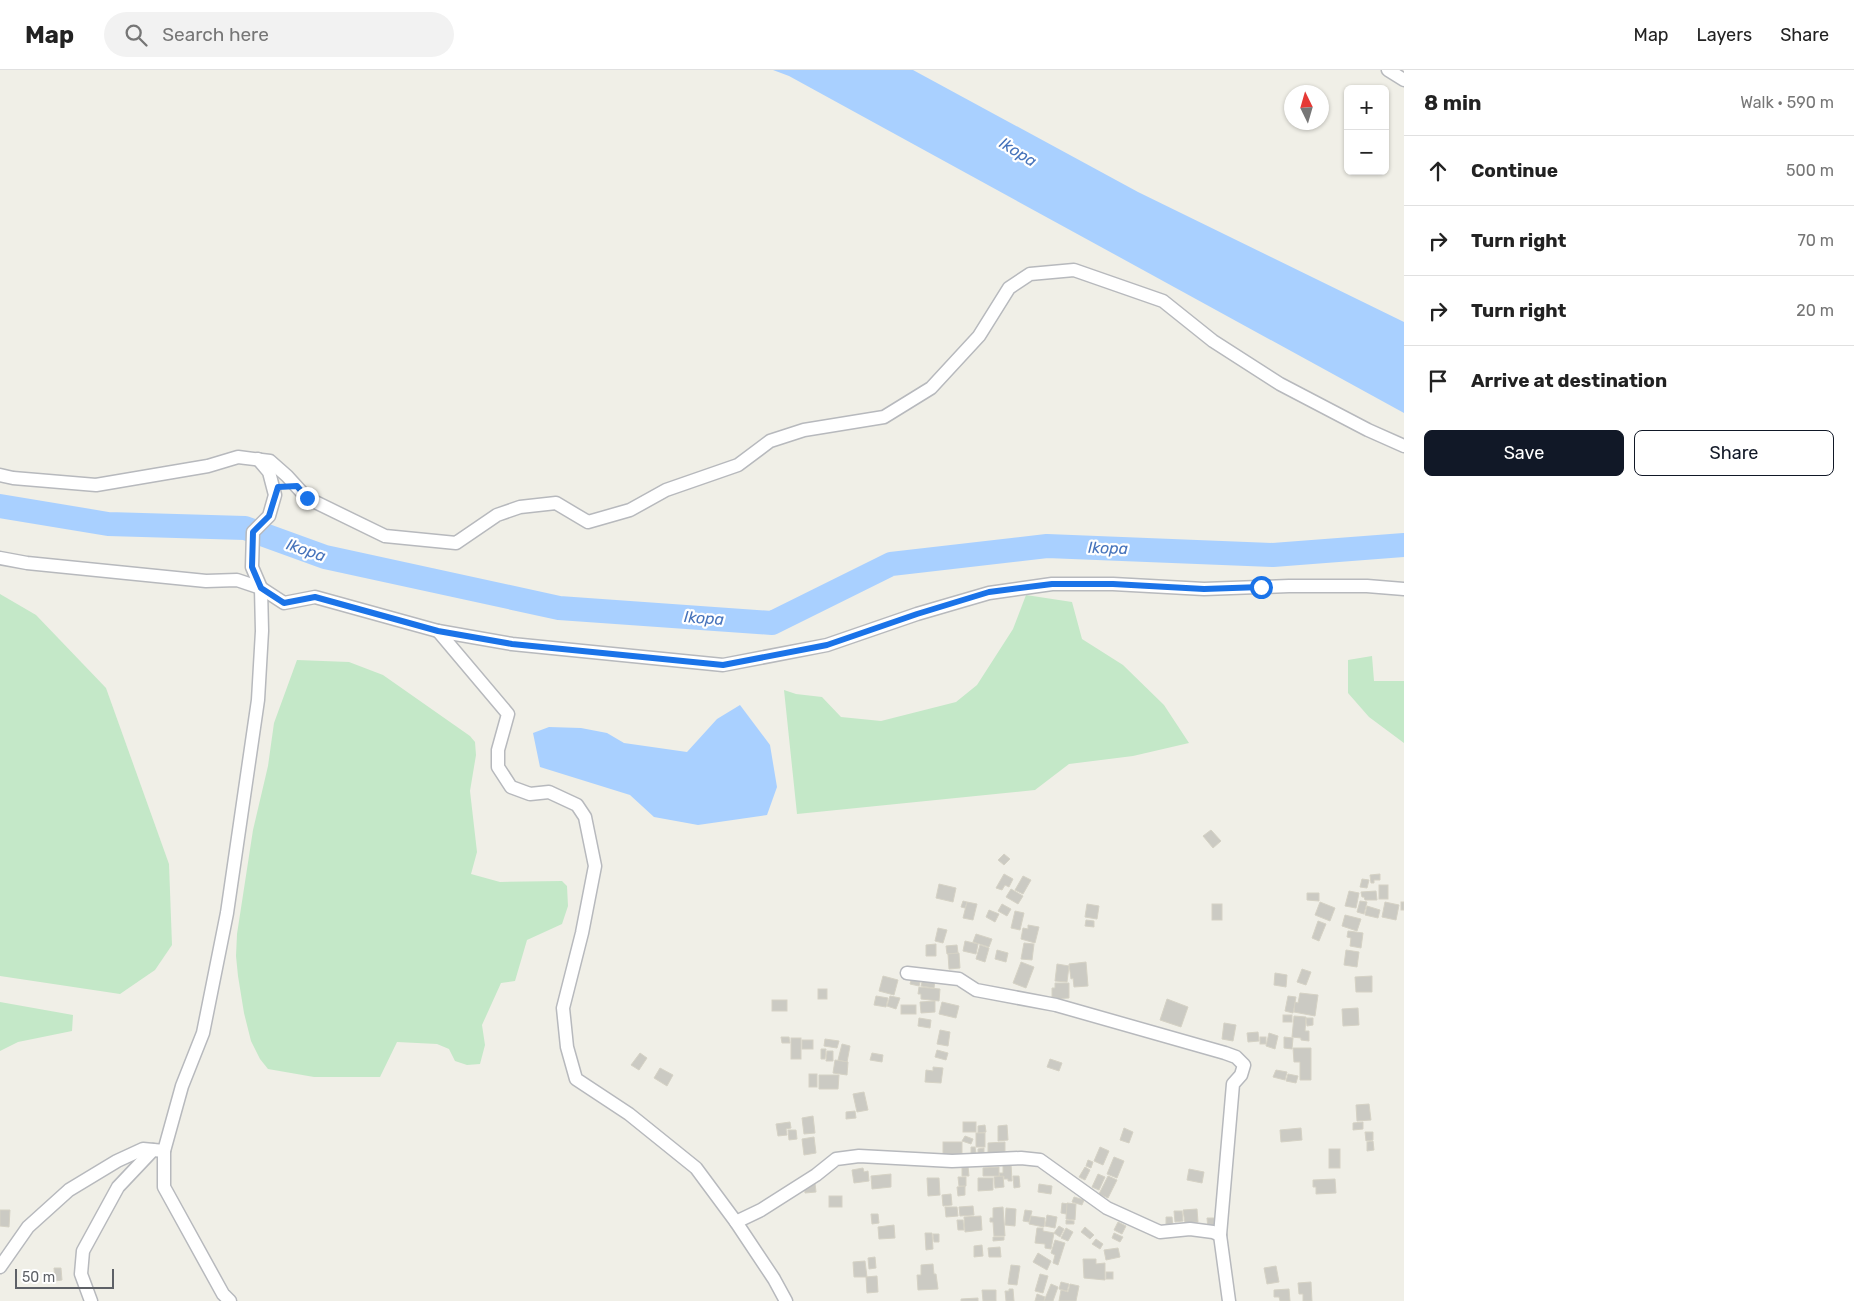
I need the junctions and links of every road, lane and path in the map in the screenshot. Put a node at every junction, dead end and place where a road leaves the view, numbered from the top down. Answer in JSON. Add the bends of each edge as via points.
{"nodes":[{"id":1,"x":1388,"y":70,"type":"edge"},
{"id":2,"x":1404,"y":80,"type":"edge"},
{"id":3,"x":1404,"y":446,"type":"edge"},
{"id":4,"x":258,"y":459,"type":"junction"},
{"id":5,"x":0,"y":475,"type":"edge"},
{"id":6,"x":297,"y":486,"type":"junction"},
{"id":7,"x":275,"y":495,"type":"junction"},
{"id":8,"x":0,"y":558,"type":"edge"},
{"id":9,"x":261,"y":588,"type":"junction"},
{"id":10,"x":1404,"y":589,"type":"edge"},
{"id":11,"x":438,"y":631,"type":"junction"},
{"id":12,"x":907,"y":973,"type":"dead end"},
{"id":13,"x":158,"y":1150,"type":"junction"},
{"id":14,"x":736,"y":1222,"type":"junction"},
{"id":15,"x":1220,"y":1234,"type":"junction"},
{"id":16,"x":0,"y":1267,"type":"edge"},
{"id":17,"x":91,"y":1301,"type":"edge"},
{"id":18,"x":230,"y":1301,"type":"edge"},
{"id":19,"x":786,"y":1301,"type":"edge"},
{"id":20,"x":1229,"y":1301,"type":"edge"}],
"edges":[{"from":1,"to":2,"type":"street"},
{"from":3,"to":6,"type":"street","via":[[1280,384],[1213,340],[1163,301],[1074,270],[1030,274],[1009,288],[979,336],[932,388],[884,418],[804,430],[770,441],[738,465],[666,490],[630,510],[588,522],[556,503],[520,507],[497,515],[456,543],[385,536],[307,498]]},
{"from":4,"to":5,"type":"street","via":[[238,457],[208,466],[96,485]]},
{"from":4,"to":6,"type":"street","via":[[270,461]]},
{"from":4,"to":7,"type":"street","via":[[269,472]]},
{"from":6,"to":7,"type":"street","via":[[278,487]]},
{"from":7,"to":9,"type":"street","via":[[269,516],[253,532],[252,567]]},
{"from":8,"to":9,"type":"street","via":[[206,581],[237,580]]},
{"from":9,"to":11,"type":"street","via":[[284,603],[315,597]]},
{"from":9,"to":13,"type":"street","via":[[258,700],[227,913],[202,1033]]},
{"from":10,"to":11,"type":"street","via":[[1328,586],[1204,589],[1052,584],[989,592],[827,645],[723,665],[512,644]]},
{"from":11,"to":14,"type":"street","via":[[508,714],[498,750],[498,766],[511,787],[530,794],[549,792],[577,805],[585,817],[595,866],[563,1008],[567,1047],[576,1080],[629,1114],[696,1168]]},
{"from":12,"to":15,"type":"street","via":[[959,979],[976,990],[1056,1006],[1236,1057],[1244,1064],[1241,1075],[1233,1084]]},
{"from":13,"to":16,"type":"street","via":[[143,1149],[70,1190],[28,1227]]},
{"from":13,"to":17,"type":"street","via":[[118,1187],[83,1251],[81,1274]]},
{"from":13,"to":18,"type":"street","via":[[164,1187],[223,1294]]},
{"from":14,"to":15,"type":"street","via":[[761,1210],[836,1159],[859,1156],[952,1161],[1021,1158],[1040,1160],[1107,1208],[1160,1232],[1190,1229]]},
{"from":14,"to":19,"type":"street"},
{"from":15,"to":20,"type":"street"}]}
